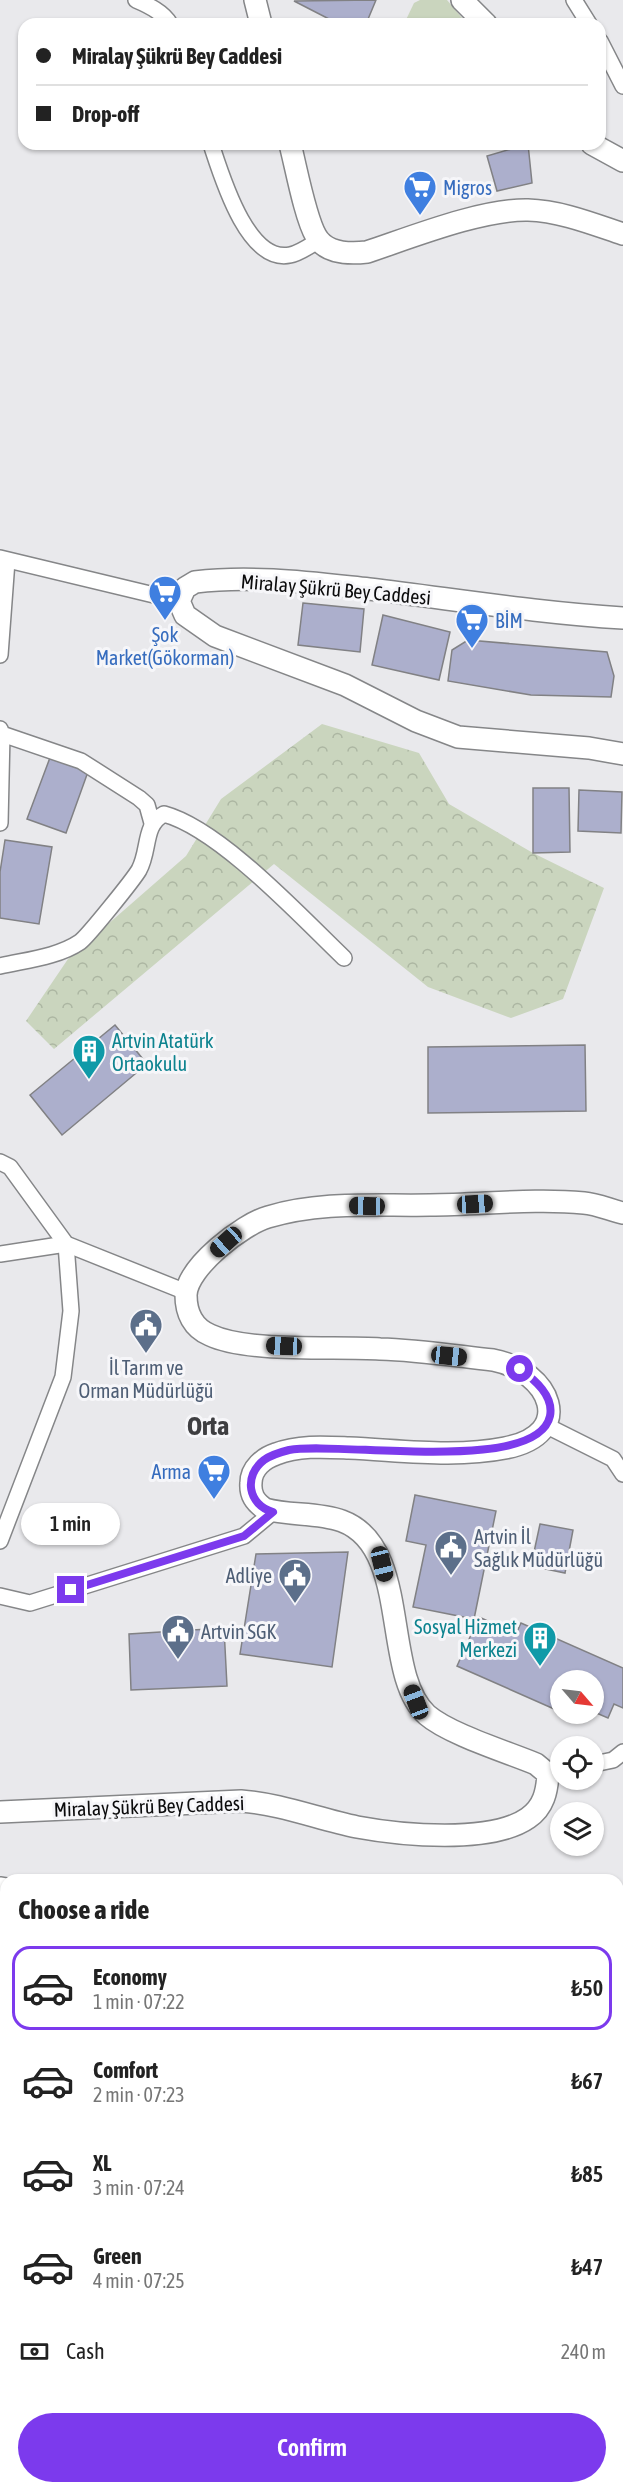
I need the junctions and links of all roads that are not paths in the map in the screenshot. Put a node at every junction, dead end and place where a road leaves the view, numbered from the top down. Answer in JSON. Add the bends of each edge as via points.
{"nodes":[{"id":1,"x":135,"y":0,"type":"edge"},
{"id":2,"x":255,"y":0,"type":"edge"},
{"id":3,"x":462,"y":0,"type":"edge"},
{"id":4,"x":574,"y":0,"type":"edge"},
{"id":5,"x":166,"y":18,"type":"edge"},
{"id":6,"x":260,"y":18,"type":"edge"},
{"id":7,"x":480,"y":18,"type":"edge"},
{"id":8,"x":585,"y":18,"type":"edge"},
{"id":9,"x":606,"y":53,"type":"edge"},
{"id":10,"x":623,"y":87,"type":"edge"},
{"id":11,"x":213,"y":150,"type":"edge"},
{"id":12,"x":292,"y":150,"type":"edge"},
{"id":13,"x":603,"y":150,"type":"edge"},
{"id":14,"x":623,"y":161,"type":"edge"},
{"id":15,"x":623,"y":234,"type":"edge"},
{"id":16,"x":320,"y":240,"type":"junction"},
{"id":17,"x":4,"y":559,"type":"edge"},
{"id":18,"x":179,"y":601,"type":"junction"},
{"id":19,"x":623,"y":618,"type":"edge"},
{"id":20,"x":0,"y":654,"type":"edge"},
{"id":21,"x":1,"y":732,"type":"edge"},
{"id":22,"x":623,"y":754,"type":"edge"},
{"id":23,"x":152,"y":823,"type":"junction"},
{"id":24,"x":0,"y":824,"type":"edge"},
{"id":25,"x":344,"y":958,"type":"dead end"},
{"id":26,"x":0,"y":966,"type":"edge"},
{"id":27,"x":0,"y":1162,"type":"edge"},
{"id":28,"x":623,"y":1213,"type":"edge"},
{"id":29,"x":66,"y":1244,"type":"junction"},
{"id":30,"x":0,"y":1254,"type":"edge"},
{"id":31,"x":186,"y":1292,"type":"junction"},
{"id":32,"x":547,"y":1426,"type":"junction"},
{"id":33,"x":623,"y":1474,"type":"edge"},
{"id":34,"x":273,"y":1512,"type":"junction"},
{"id":35,"x":0,"y":1541,"type":"edge"},
{"id":36,"x":0,"y":1596,"type":"edge"},
{"id":37,"x":623,"y":1752,"type":"edge"},
{"id":38,"x":604,"y":1762,"type":"edge"},
{"id":39,"x":550,"y":1770,"type":"edge"},
{"id":40,"x":550,"y":1784,"type":"edge"},
{"id":41,"x":3,"y":1811,"type":"edge"}],
"edges":[{"from":1,"to":5,"type":"street"},
{"from":2,"to":6,"type":"main road"},
{"from":3,"to":7,"type":"main road"},
{"from":4,"to":8,"type":"street"},
{"from":9,"to":10,"type":"street"},
{"from":11,"to":16,"type":"street","via":[[227,191],[259,246],[279,255],[290,255]]},
{"from":12,"to":16,"type":"main road"},
{"from":13,"to":14,"type":"main road"},
{"from":15,"to":16,"type":"main road","via":[[529,210],[475,218],[348,255],[332,250]]},
{"from":17,"to":18,"type":"street"},
{"from":17,"to":20,"type":"street"},
{"from":18,"to":19,"type":"main road","name":"Miralay Şükrü Bey Caddesi","via":[[185,588],[195,582],[289,581]]},
{"from":18,"to":22,"type":"main road","via":[[185,615],[215,636],[345,685],[416,721],[458,737]]},
{"from":21,"to":23,"type":"street","via":[[81,761],[139,798],[147,805]]},
{"from":21,"to":24,"type":"street"},
{"from":23,"to":25,"type":"street","via":[[165,814],[206,834],[261,879]]},
{"from":23,"to":26,"type":"street","via":[[139,869],[81,941],[47,955]]},
{"from":27,"to":29,"type":"street","via":[[10,1167]]},
{"from":28,"to":31,"type":"main road","via":[[586,1203],[544,1202],[340,1205],[290,1211],[243,1228],[196,1272]]},
{"from":29,"to":30,"type":"street"},
{"from":29,"to":31,"type":"street"},
{"from":29,"to":35,"type":"street","via":[[71,1311],[63,1377]]},
{"from":31,"to":32,"type":"main road","via":[[187,1307],[197,1328],[234,1343],[383,1349],[509,1363],[543,1390],[550,1404]]},
{"from":32,"to":33,"type":"street","via":[[613,1459]]},
{"from":32,"to":34,"type":"main road","via":[[523,1443],[483,1451],[329,1447],[277,1453],[265,1459],[251,1478],[250,1491],[256,1502]]},
{"from":34,"to":36,"type":"street","via":[[244,1536],[30,1603]]},
{"from":34,"to":39,"type":"main road","name":"Miralay Şükrü Bey Caddesi","via":[[342,1521],[369,1541],[382,1564],[416,1702],[442,1725]]},
{"from":37,"to":38,"type":"street"},
{"from":40,"to":41,"type":"main road","name":"Miralay Şükrü Bey Caddesi","via":[[529,1818],[482,1833],[386,1832],[267,1803],[241,1801]]}]}
